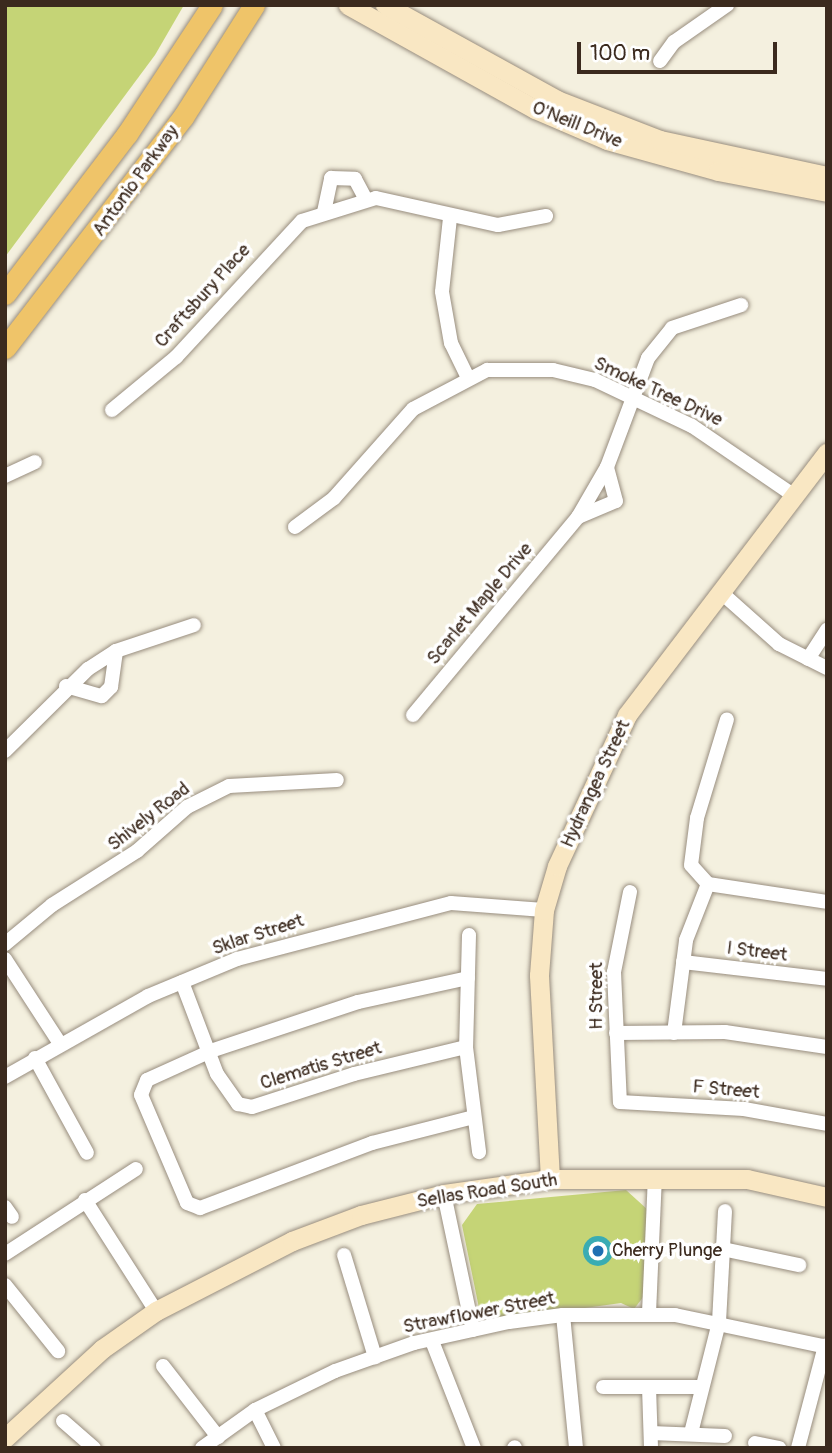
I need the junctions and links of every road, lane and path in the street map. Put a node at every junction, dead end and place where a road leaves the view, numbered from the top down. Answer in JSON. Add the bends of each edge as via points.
{"nodes":[{"id":1,"x":212,"y":5,"type":"edge"},
{"id":2,"x":254,"y":5,"type":"edge"},
{"id":3,"x":348,"y":5,"type":"edge"},
{"id":4,"x":385,"y":5,"type":"edge"},
{"id":5,"x":727,"y":5,"type":"edge"},
{"id":6,"x":660,"y":61,"type":"dead end"},
{"id":7,"x":827,"y":176,"type":"edge"},
{"id":8,"x":827,"y":192,"type":"edge"},
{"id":9,"x":366,"y":200,"type":"junction"},
{"id":10,"x":324,"y":212,"type":"junction"},
{"id":11,"x":546,"y":216,"type":"dead end"},
{"id":12,"x":450,"y":218,"type":"junction"},
{"id":13,"x":5,"y":294,"type":"edge"},
{"id":14,"x":741,"y":305,"type":"dead end"},
{"id":15,"x":5,"y":348,"type":"edge"},
{"id":16,"x":467,"y":376,"type":"junction"},
{"id":17,"x":630,"y":396,"type":"junction"},
{"id":18,"x":112,"y":410,"type":"dead end"},
{"id":19,"x":827,"y":452,"type":"edge"},
{"id":20,"x":35,"y":462,"type":"dead end"},
{"id":21,"x":607,"y":467,"type":"junction"},
{"id":22,"x":5,"y":477,"type":"edge"},
{"id":23,"x":796,"y":497,"type":"junction"},
{"id":24,"x":578,"y":517,"type":"junction"},
{"id":25,"x":295,"y":527,"type":"dead end"},
{"id":26,"x":724,"y":595,"type":"junction"},
{"id":27,"x":194,"y":625,"type":"dead end"},
{"id":28,"x":827,"y":630,"type":"edge"},
{"id":29,"x":116,"y":652,"type":"junction"},
{"id":30,"x":808,"y":659,"type":"junction"},
{"id":31,"x":827,"y":668,"type":"edge"},
{"id":32,"x":66,"y":686,"type":"junction"},
{"id":33,"x":413,"y":715,"type":"dead end"},
{"id":34,"x":727,"y":719,"type":"dead end"},
{"id":35,"x":5,"y":751,"type":"edge"},
{"id":36,"x":337,"y":780,"type":"dead end"},
{"id":37,"x":708,"y":884,"type":"junction"},
{"id":38,"x":630,"y":892,"type":"dead end"},
{"id":39,"x":826,"y":899,"type":"edge"},
{"id":40,"x":544,"y":910,"type":"junction"},
{"id":41,"x":468,"y":935,"type":"dead end"},
{"id":42,"x":5,"y":944,"type":"edge"},
{"id":43,"x":5,"y":959,"type":"edge"},
{"id":44,"x":683,"y":962,"type":"junction"},
{"id":45,"x":468,"y":978,"type":"junction"},
{"id":46,"x":827,"y":979,"type":"edge"},
{"id":47,"x":181,"y":982,"type":"junction"},
{"id":48,"x":674,"y":1032,"type":"junction"},
{"id":49,"x":616,"y":1033,"type":"junction"},
{"id":50,"x":59,"y":1042,"type":"junction"},
{"id":51,"x":466,"y":1047,"type":"junction"},
{"id":52,"x":827,"y":1047,"type":"edge"},
{"id":53,"x":211,"y":1051,"type":"junction"},
{"id":54,"x":35,"y":1058,"type":"junction"},
{"id":55,"x":5,"y":1077,"type":"edge"},
{"id":56,"x":620,"y":1101,"type":"joint"},
{"id":57,"x":474,"y":1117,"type":"junction"},
{"id":58,"x":826,"y":1121,"type":"edge"},
{"id":59,"x":479,"y":1152,"type":"dead end"},
{"id":60,"x":88,"y":1153,"type":"dead end"},
{"id":61,"x":136,"y":1169,"type":"dead end"},
{"id":62,"x":656,"y":1177,"type":"junction"},
{"id":63,"x":550,"y":1179,"type":"junction"},
{"id":64,"x":444,"y":1194,"type":"junction"},
{"id":65,"x":827,"y":1197,"type":"edge"},
{"id":66,"x":85,"y":1200,"type":"junction"},
{"id":67,"x":725,"y":1211,"type":"dead end"},
{"id":68,"x":723,"y":1250,"type":"junction"},
{"id":69,"x":5,"y":1254,"type":"edge"},
{"id":70,"x":344,"y":1255,"type":"dead end"},
{"id":71,"x":799,"y":1265,"type":"dead end"},
{"id":72,"x":5,"y":1285,"type":"edge"},
{"id":73,"x":156,"y":1311,"type":"junction"},
{"id":74,"x":649,"y":1313,"type":"junction"},
{"id":75,"x":563,"y":1315,"type":"junction"},
{"id":76,"x":719,"y":1322,"type":"junction"},
{"id":77,"x":473,"y":1329,"type":"junction"},
{"id":78,"x":432,"y":1341,"type":"junction"},
{"id":79,"x":826,"y":1346,"type":"edge"},
{"id":80,"x":58,"y":1351,"type":"dead end"},
{"id":81,"x":375,"y":1357,"type":"junction"},
{"id":82,"x":163,"y":1366,"type":"dead end"},
{"id":83,"x":603,"y":1387,"type":"dead end"},
{"id":84,"x":649,"y":1387,"type":"junction"},
{"id":85,"x":700,"y":1387,"type":"junction"},
{"id":86,"x":255,"y":1410,"type":"junction"},
{"id":87,"x":63,"y":1421,"type":"dead end"},
{"id":88,"x":651,"y":1433,"type":"junction"},
{"id":89,"x":691,"y":1433,"type":"junction"},
{"id":90,"x":725,"y":1436,"type":"dead end"},
{"id":91,"x":218,"y":1437,"type":"junction"},
{"id":92,"x":5,"y":1438,"type":"edge"},
{"id":93,"x":755,"y":1443,"type":"dead end"},
{"id":94,"x":94,"y":1448,"type":"edge"},
{"id":95,"x":202,"y":1448,"type":"edge"},
{"id":96,"x":274,"y":1448,"type":"edge"},
{"id":97,"x":474,"y":1448,"type":"edge"},
{"id":98,"x":576,"y":1448,"type":"edge"},
{"id":99,"x":652,"y":1448,"type":"edge"},
{"id":100,"x":779,"y":1448,"type":"edge"},
{"id":101,"x":799,"y":1448,"type":"edge"}],
"edges":[{"from":1,"to":13,"type":"main road","name":"Antonio Parkway","via":[[127,134]]},
{"from":2,"to":15,"type":"main road","name":"Antonio Parkway","via":[[183,117]]},
{"from":3,"to":8,"type":"street","name":"O'Neill Drive","via":[[535,109],[607,140],[718,172]]},
{"from":4,"to":7,"type":"street","name":"O'Neill Drive","via":[[557,100],[647,135]]},
{"from":5,"to":6,"type":"street","via":[[674,41]]},
{"from":9,"to":10,"type":"street","name":"Craftsbury Place"},
{"from":9,"to":10,"type":"street","via":[[355,179],[331,178]]},
{"from":9,"to":12,"type":"street","name":"Craftsbury Place","via":[[414,203]]},
{"from":10,"to":18,"type":"street","name":"Craftsbury Place","via":[[303,221],[266,254],[176,357]]},
{"from":11,"to":12,"type":"street","name":"Craftsbury Place","via":[[498,225]]},
{"from":12,"to":16,"type":"street","via":[[442,292],[451,342]]},
{"from":14,"to":17,"type":"street","name":"Scarlet Maple Drive","via":[[672,328]]},
{"from":16,"to":17,"type":"street","name":"Smoke Tree Drive","via":[[553,370]]},
{"from":16,"to":25,"type":"street","name":"Smoke Tree Drive","via":[[413,410],[334,498]]},
{"from":17,"to":21,"type":"street","name":"Scarlet Maple Drive"},
{"from":17,"to":23,"type":"street","name":"Smoke Tree Drive","via":[[746,457]]},
{"from":19,"to":23,"type":"street","name":"Hydrangea Street"},
{"from":20,"to":22,"type":"street"},
{"from":21,"to":24,"type":"street","name":"Scarlet Maple Drive"},
{"from":21,"to":24,"type":"street","name":"Scarlet Maple Drive","via":[[616,501]]},
{"from":23,"to":26,"type":"street","name":"Hydrangea Street"},
{"from":24,"to":33,"type":"street","name":"Scarlet Maple Drive"},
{"from":26,"to":30,"type":"street","via":[[779,643]]},
{"from":26,"to":40,"type":"street","name":"Hydrangea Street","via":[[627,715],[590,786]]},
{"from":27,"to":29,"type":"street"},
{"from":28,"to":30,"type":"street"},
{"from":29,"to":32,"type":"street"},
{"from":29,"to":32,"type":"street","via":[[111,687],[102,696]]},
{"from":30,"to":31,"type":"street"},
{"from":32,"to":35,"type":"street"},
{"from":34,"to":37,"type":"street","via":[[697,818],[691,865]]},
{"from":36,"to":42,"type":"street","name":"Shively Road","via":[[229,786],[187,807],[137,851],[52,905]]},
{"from":37,"to":39,"type":"street"},
{"from":37,"to":44,"type":"street"},
{"from":38,"to":49,"type":"street","name":"H Street","via":[[614,972]]},
{"from":40,"to":47,"type":"street","name":"Sklar Street","via":[[451,903],[237,959]]},
{"from":40,"to":63,"type":"street","name":"Hydrangea Street","via":[[539,1046]]},
{"from":41,"to":45,"type":"street"},
{"from":43,"to":50,"type":"street"},
{"from":44,"to":46,"type":"street","name":"I Street"},
{"from":44,"to":48,"type":"street"},
{"from":45,"to":51,"type":"street"},
{"from":45,"to":53,"type":"street","via":[[358,1002]]},
{"from":47,"to":50,"type":"street","name":"Sklar Street"},
{"from":47,"to":53,"type":"street","name":"Clematis Street"},
{"from":48,"to":49,"type":"street"},
{"from":48,"to":52,"type":"street"},
{"from":49,"to":56,"type":"street","name":"H Street"},
{"from":50,"to":54,"type":"street","name":"Sklar Street"},
{"from":51,"to":53,"type":"street","name":"Clematis Street","via":[[354,1073],[252,1107],[227,1094]]},
{"from":51,"to":57,"type":"street"},
{"from":53,"to":57,"type":"street","via":[[147,1080],[141,1095],[187,1203],[200,1208],[372,1143]]},
{"from":54,"to":55,"type":"street","name":"Sklar Street"},
{"from":54,"to":60,"type":"street"},
{"from":56,"to":58,"type":"street","name":"F Street","via":[[744,1109]]},
{"from":57,"to":59,"type":"street"},
{"from":61,"to":66,"type":"street"},
{"from":62,"to":63,"type":"street","name":"Sellas Road South"},
{"from":62,"to":65,"type":"street","name":"Sellas Road South","via":[[747,1180]]},
{"from":62,"to":74,"type":"street"},
{"from":63,"to":64,"type":"street","name":"Sellas Road South"},
{"from":64,"to":73,"type":"street","name":"Sellas Road South","via":[[292,1241]]},
{"from":64,"to":77,"type":"street"},
{"from":66,"to":69,"type":"street"},
{"from":66,"to":73,"type":"street"},
{"from":67,"to":68,"type":"street"},
{"from":68,"to":71,"type":"street"},
{"from":68,"to":76,"type":"street"},
{"from":70,"to":81,"type":"street"},
{"from":72,"to":80,"type":"street"},
{"from":73,"to":92,"type":"street","name":"Sellas Road South","via":[[102,1349]]},
{"from":74,"to":75,"type":"street","name":"Strawflower Street"},
{"from":74,"to":76,"type":"street","name":"Strawflower Street"},
{"from":75,"to":77,"type":"street","name":"Strawflower Street"},
{"from":75,"to":98,"type":"street"},
{"from":76,"to":79,"type":"street","name":"Strawflower Street"},
{"from":76,"to":85,"type":"street"},
{"from":77,"to":78,"type":"street","name":"Strawflower Street"},
{"from":78,"to":81,"type":"street","name":"Strawflower Street"},
{"from":78,"to":97,"type":"street"},
{"from":79,"to":101,"type":"street"},
{"from":81,"to":86,"type":"street","name":"Strawflower Street"},
{"from":82,"to":91,"type":"street"},
{"from":83,"to":84,"type":"street"},
{"from":84,"to":85,"type":"street"},
{"from":84,"to":88,"type":"street"},
{"from":85,"to":89,"type":"street"},
{"from":86,"to":91,"type":"street","name":"Strawflower Street"},
{"from":86,"to":96,"type":"street"},
{"from":87,"to":94,"type":"street"},
{"from":88,"to":89,"type":"street"},
{"from":88,"to":99,"type":"street"},
{"from":89,"to":90,"type":"street"},
{"from":91,"to":95,"type":"street","name":"Strawflower Street"},
{"from":93,"to":100,"type":"street"}]}
